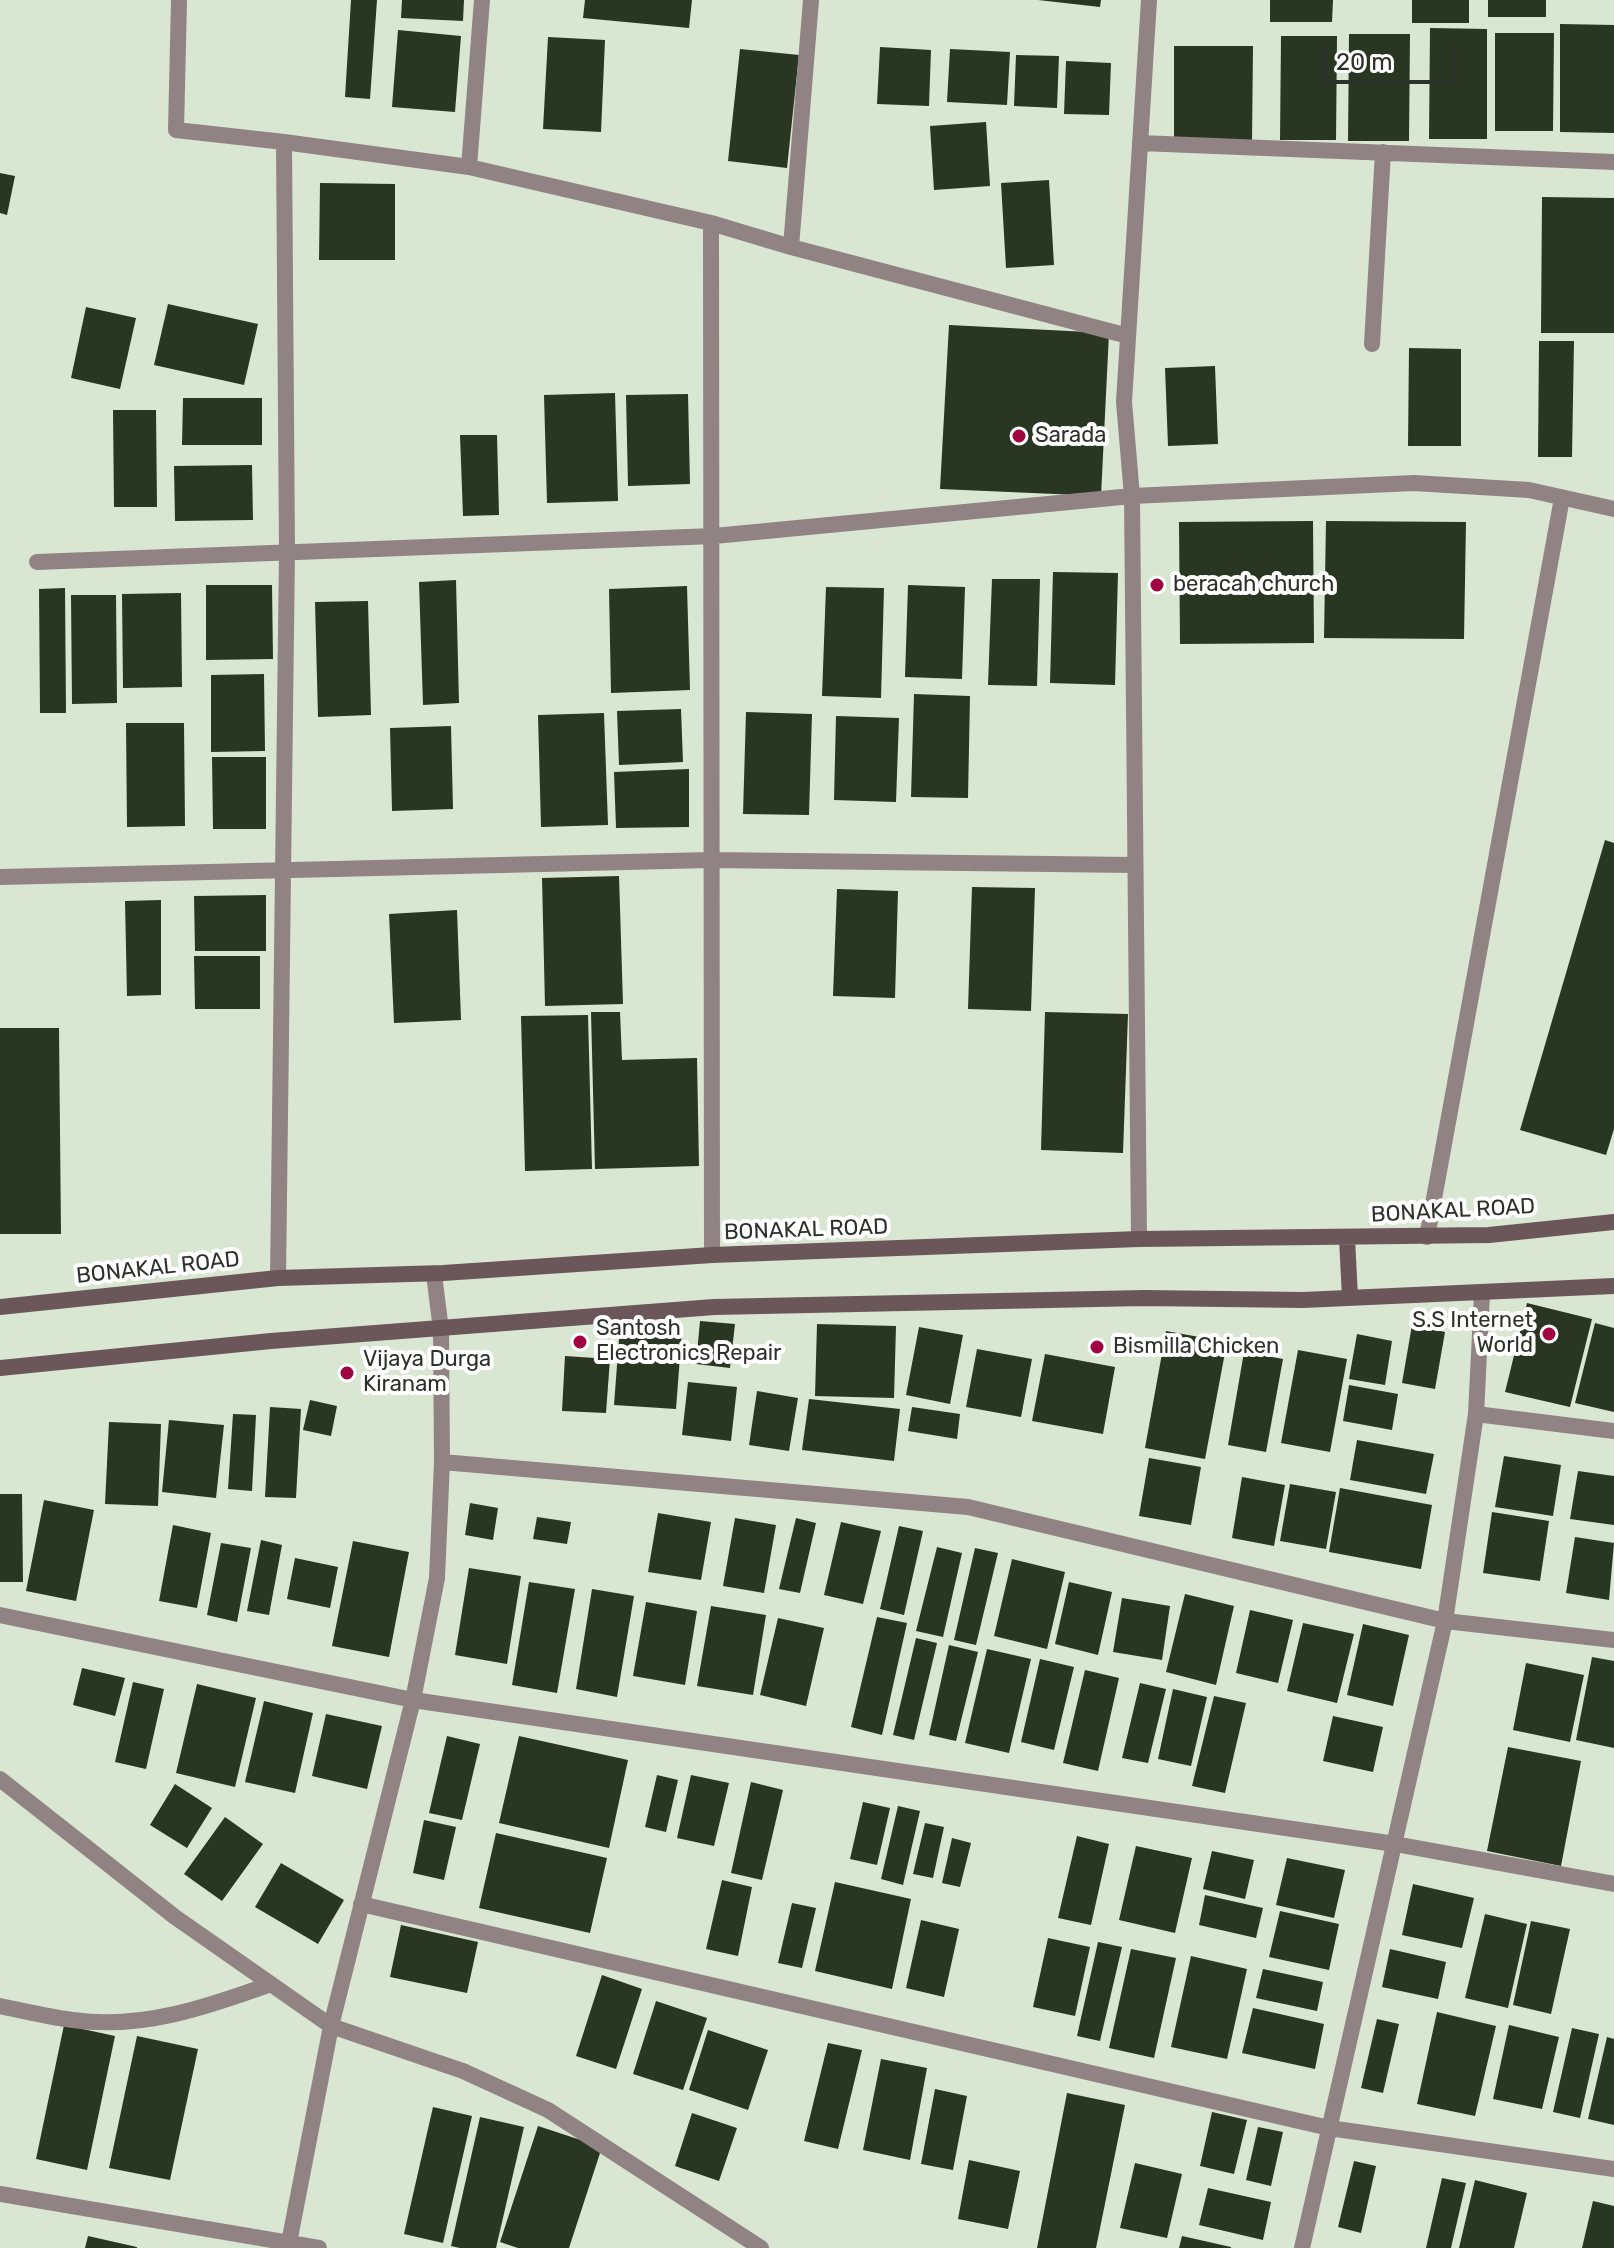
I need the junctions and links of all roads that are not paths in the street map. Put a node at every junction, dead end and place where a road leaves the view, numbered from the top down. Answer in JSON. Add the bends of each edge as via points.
{"nodes":[{"id":1,"x":179,"y":0,"type":"edge"},
{"id":2,"x":482,"y":0,"type":"edge"},
{"id":3,"x":811,"y":0,"type":"edge"},
{"id":4,"x":1149,"y":0,"type":"edge"},
{"id":5,"x":284,"y":142,"type":"junction"},
{"id":6,"x":1140,"y":143,"type":"junction"},
{"id":7,"x":1383,"y":152,"type":"junction"},
{"id":8,"x":1614,"y":162,"type":"edge"},
{"id":9,"x":469,"y":167,"type":"junction"},
{"id":10,"x":711,"y":223,"type":"junction"},
{"id":11,"x":791,"y":247,"type":"junction"},
{"id":12,"x":1128,"y":336,"type":"junction"},
{"id":13,"x":1372,"y":344,"type":"dead end"},
{"id":14,"x":1132,"y":496,"type":"junction"},
{"id":15,"x":1562,"y":498,"type":"junction"},
{"id":16,"x":1614,"y":509,"type":"edge"},
{"id":17,"x":714,"y":536,"type":"junction"},
{"id":18,"x":287,"y":551,"type":"junction"},
{"id":19,"x":37,"y":562,"type":"dead end"},
{"id":20,"x":710,"y":860,"type":"junction"},
{"id":21,"x":1134,"y":865,"type":"junction"},
{"id":22,"x":285,"y":869,"type":"junction"},
{"id":23,"x":0,"y":877,"type":"edge"},
{"id":24,"x":1614,"y":1222,"type":"edge"},
{"id":25,"x":1427,"y":1237,"type":"junction"},
{"id":26,"x":1347,"y":1238,"type":"junction"},
{"id":27,"x":1139,"y":1239,"type":"junction"},
{"id":28,"x":712,"y":1255,"type":"junction"},
{"id":29,"x":434,"y":1274,"type":"junction"},
{"id":30,"x":278,"y":1278,"type":"junction"},
{"id":31,"x":1614,"y":1286,"type":"edge"},
{"id":32,"x":1482,"y":1294,"type":"junction"},
{"id":33,"x":1350,"y":1298,"type":"junction"},
{"id":34,"x":0,"y":1307,"type":"edge"},
{"id":35,"x":441,"y":1330,"type":"junction"},
{"id":36,"x":0,"y":1368,"type":"edge"},
{"id":37,"x":1476,"y":1414,"type":"junction"},
{"id":38,"x":1614,"y":1431,"type":"edge"},
{"id":39,"x":442,"y":1462,"type":"junction"},
{"id":40,"x":0,"y":1615,"type":"edge"},
{"id":41,"x":1445,"y":1621,"type":"junction"},
{"id":42,"x":1614,"y":1640,"type":"edge"},
{"id":43,"x":413,"y":1700,"type":"junction"},
{"id":44,"x":0,"y":1779,"type":"edge"},
{"id":45,"x":1395,"y":1844,"type":"junction"},
{"id":46,"x":1614,"y":1884,"type":"edge"},
{"id":47,"x":361,"y":1904,"type":"junction"},
{"id":48,"x":271,"y":1984,"type":"junction"},
{"id":49,"x":0,"y":2006,"type":"edge"},
{"id":50,"x":331,"y":2026,"type":"junction"},
{"id":51,"x":1329,"y":2128,"type":"junction"},
{"id":52,"x":1614,"y":2169,"type":"edge"},
{"id":53,"x":0,"y":2194,"type":"edge"},
{"id":54,"x":289,"y":2244,"type":"edge"},
{"id":55,"x":319,"y":2248,"type":"edge"},
{"id":56,"x":761,"y":2248,"type":"edge"},
{"id":57,"x":1302,"y":2248,"type":"edge"}],
"edges":[{"from":1,"to":5,"type":"street","via":[[176,130]]},
{"from":2,"to":9,"type":"street"},
{"from":3,"to":11,"type":"street"},
{"from":4,"to":6,"type":"street"},
{"from":5,"to":9,"type":"street"},
{"from":5,"to":18,"type":"street"},
{"from":6,"to":7,"type":"street"},
{"from":6,"to":12,"type":"street"},
{"from":7,"to":8,"type":"street"},
{"from":7,"to":13,"type":"street"},
{"from":9,"to":10,"type":"street"},
{"from":10,"to":11,"type":"street"},
{"from":10,"to":17,"type":"street"},
{"from":11,"to":12,"type":"street"},
{"from":12,"to":14,"type":"street","via":[[1124,402]]},
{"from":14,"to":15,"type":"street","via":[[1414,483],[1529,490]]},
{"from":14,"to":17,"type":"street"},
{"from":14,"to":21,"type":"street"},
{"from":15,"to":16,"type":"street"},
{"from":15,"to":25,"type":"street"},
{"from":17,"to":18,"type":"street"},
{"from":17,"to":20,"type":"street"},
{"from":18,"to":19,"type":"street"},
{"from":18,"to":22,"type":"street"},
{"from":20,"to":21,"type":"street"},
{"from":20,"to":22,"type":"street"},
{"from":20,"to":28,"type":"street"},
{"from":21,"to":27,"type":"street"},
{"from":22,"to":23,"type":"street"},
{"from":22,"to":30,"type":"street"},
{"from":24,"to":25,"type":"main road","name":"BONAKAL ROAD"},
{"from":25,"to":26,"type":"main road","name":"BONAKAL ROAD"},
{"from":26,"to":27,"type":"main road","name":"BONAKAL ROAD"},
{"from":26,"to":33,"type":"main road"},
{"from":27,"to":28,"type":"main road","name":"BONAKAL ROAD"},
{"from":28,"to":29,"type":"main road","name":"BONAKAL ROAD"},
{"from":29,"to":30,"type":"main road","name":"BONAKAL ROAD"},
{"from":29,"to":35,"type":"street"},
{"from":30,"to":34,"type":"main road","name":"BONAKAL ROAD"},
{"from":31,"to":32,"type":"main road"},
{"from":32,"to":33,"type":"main road"},
{"from":32,"to":37,"type":"street"},
{"from":33,"to":35,"type":"main road","via":[[714,1307]]},
{"from":35,"to":36,"type":"main road"},
{"from":35,"to":39,"type":"street"},
{"from":37,"to":38,"type":"street"},
{"from":37,"to":41,"type":"street"},
{"from":39,"to":41,"type":"street","via":[[968,1507]]},
{"from":39,"to":43,"type":"street","via":[[437,1578]]},
{"from":40,"to":43,"type":"street"},
{"from":41,"to":42,"type":"street"},
{"from":41,"to":45,"type":"street"},
{"from":43,"to":45,"type":"street"},
{"from":43,"to":47,"type":"street"},
{"from":44,"to":48,"type":"street","via":[[175,1917]]},
{"from":45,"to":46,"type":"street"},
{"from":45,"to":51,"type":"street"},
{"from":47,"to":50,"type":"street"},
{"from":47,"to":51,"type":"street"},
{"from":48,"to":49,"type":"street","via":[[194,2011],[136,2021],[75,2021]]},
{"from":48,"to":50,"type":"street"},
{"from":50,"to":54,"type":"street"},
{"from":50,"to":56,"type":"street","via":[[463,2071],[548,2110]]},
{"from":51,"to":52,"type":"street"},
{"from":51,"to":57,"type":"street"},
{"from":53,"to":54,"type":"street"},
{"from":54,"to":55,"type":"street"}]}
